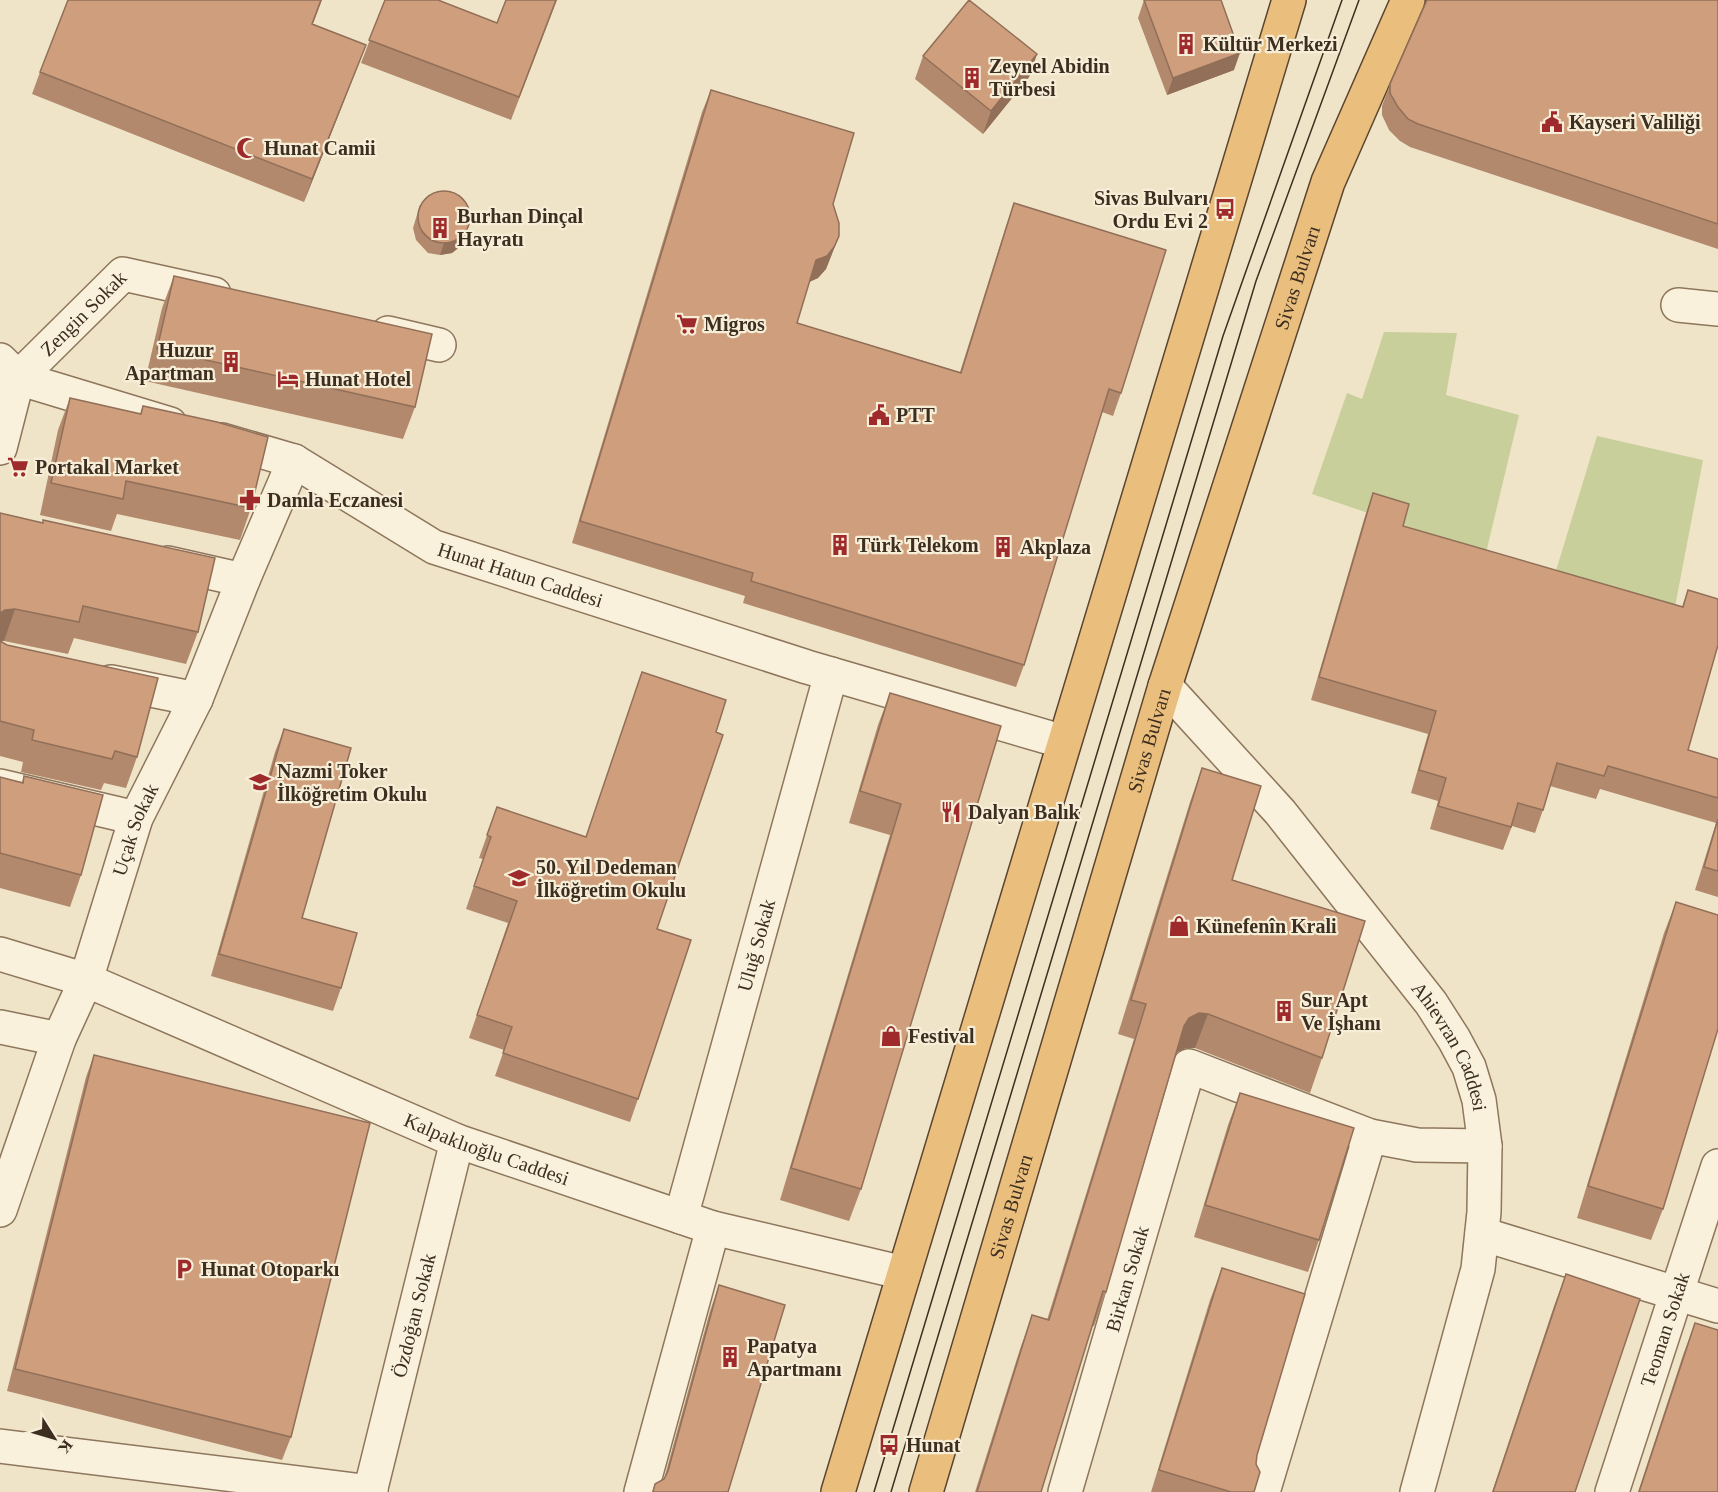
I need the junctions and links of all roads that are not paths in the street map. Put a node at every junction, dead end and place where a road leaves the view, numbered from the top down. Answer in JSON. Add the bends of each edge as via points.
{"nodes":[{"id":1,"x":1289,"y":0,"type":"edge"},
{"id":2,"x":1408,"y":0,"type":"edge"},
{"id":3,"x":240,"y":300,"type":"edge"},
{"id":4,"x":1678,"y":305,"type":"dead end"},
{"id":5,"x":1718,"y":309,"type":"edge"},
{"id":6,"x":357,"y":326,"type":"edge"},
{"id":7,"x":439,"y":345,"type":"dead end"},
{"id":8,"x":9,"y":369,"type":"edge"},
{"id":9,"x":0,"y":448,"type":"edge"},
{"id":10,"x":294,"y":461,"type":"junction"},
{"id":11,"x":139,"y":556,"type":"edge"},
{"id":12,"x":243,"y":580,"type":"junction"},
{"id":13,"x":831,"y":674,"type":"junction"},
{"id":14,"x":81,"y":676,"type":"edge"},
{"id":15,"x":1165,"y":686,"type":"junction"},
{"id":16,"x":196,"y":699,"type":"junction"},
{"id":17,"x":1064,"y":742,"type":"junction"},
{"id":18,"x":0,"y":786,"type":"edge"},
{"id":19,"x":136,"y":818,"type":"junction"},
{"id":20,"x":0,"y":954,"type":"edge"},
{"id":21,"x":86,"y":980,"type":"junction"},
{"id":22,"x":0,"y":1027,"type":"edge"},
{"id":23,"x":59,"y":1039,"type":"junction"},
{"id":24,"x":1370,"y":1136,"type":"junction"},
{"id":25,"x":457,"y":1141,"type":"junction"},
{"id":26,"x":1485,"y":1146,"type":"junction"},
{"id":27,"x":1718,"y":1166,"type":"edge"},
{"id":28,"x":0,"y":1210,"type":"edge"},
{"id":29,"x":681,"y":1217,"type":"junction"},
{"id":30,"x":713,"y":1228,"type":"junction"},
{"id":31,"x":1482,"y":1234,"type":"junction"},
{"id":32,"x":904,"y":1273,"type":"junction"},
{"id":33,"x":1677,"y":1293,"type":"junction"},
{"id":34,"x":1718,"y":1306,"type":"edge"},
{"id":35,"x":0,"y":1446,"type":"edge"},
{"id":36,"x":183,"y":1480,"type":"edge"},
{"id":37,"x":370,"y":1492,"type":"edge"},
{"id":38,"x":641,"y":1492,"type":"edge"},
{"id":39,"x":838,"y":1492,"type":"edge"},
{"id":40,"x":926,"y":1492,"type":"edge"},
{"id":41,"x":1065,"y":1492,"type":"edge"},
{"id":42,"x":1263,"y":1492,"type":"edge"},
{"id":43,"x":1418,"y":1492,"type":"edge"},
{"id":44,"x":1612,"y":1492,"type":"edge"}],
"edges":[{"from":1,"to":17,"type":"highway"},
{"from":2,"to":15,"type":"highway","name":"Sivas Bulvarı","via":[[1328,182]]},
{"from":3,"to":8,"type":"street","name":"Zengin Sokak","via":[[123,274]]},
{"from":4,"to":5,"type":"street"},
{"from":6,"to":7,"type":"street"},
{"from":8,"to":9,"type":"street"},
{"from":8,"to":10,"type":"street","name":"Hunat Hatun Caddesi"},
{"from":10,"to":12,"type":"street","name":"Uçak Sokak"},
{"from":10,"to":13,"type":"street","name":"Hunat Hatun Caddesi","via":[[434,547]]},
{"from":11,"to":12,"type":"street"},
{"from":12,"to":16,"type":"street","name":"Uçak Sokak"},
{"from":13,"to":17,"type":"street","name":"Hunat Hatun Caddesi"},
{"from":13,"to":29,"type":"street","name":"Uluğ Sokak"},
{"from":14,"to":16,"type":"street"},
{"from":15,"to":26,"type":"street","name":"Ahievran Caddesi","via":[[1280,812],[1431,1003],[1468,1067],[1479,1100]]},
{"from":15,"to":40,"type":"highway","name":"Sivas Bulvarı"},
{"from":16,"to":19,"type":"street","name":"Uçak Sokak"},
{"from":17,"to":32,"type":"highway"},
{"from":18,"to":19,"type":"street"},
{"from":19,"to":21,"type":"street","name":"Uçak Sokak"},
{"from":20,"to":21,"type":"street","name":"Kalpaklıoğlu Caddesi"},
{"from":21,"to":23,"type":"street","name":"Uçak Sokak"},
{"from":21,"to":25,"type":"street","name":"Kalpaklıoğlu Caddesi"},
{"from":22,"to":23,"type":"street"},
{"from":23,"to":28,"type":"street","name":"Uçak Sokak"},
{"from":24,"to":26,"type":"street","via":[[1417,1145]]},
{"from":24,"to":41,"type":"street","name":"Birkan Sokak","via":[[1189,1066]]},
{"from":24,"to":42,"type":"street"},
{"from":25,"to":29,"type":"street","name":"Kalpaklıoğlu Caddesi"},
{"from":25,"to":37,"type":"street","name":"Özdoğan Sokak"},
{"from":26,"to":31,"type":"street","name":"Ahievran Caddesi"},
{"from":27,"to":33,"type":"street","name":"Teoman Sokak"},
{"from":29,"to":30,"type":"street","name":"Kalpaklıoğlu Caddesi"},
{"from":30,"to":32,"type":"street","name":"Kalpaklıoğlu Caddesi"},
{"from":30,"to":38,"type":"street"},
{"from":31,"to":33,"type":"street"},
{"from":31,"to":43,"type":"street","name":"Ahievran Caddesi","via":[[1478,1269]]},
{"from":32,"to":39,"type":"highway"},
{"from":33,"to":34,"type":"street"},
{"from":33,"to":44,"type":"street","name":"Teoman Sokak"},
{"from":35,"to":36,"type":"street"},
{"from":36,"to":37,"type":"street"}]}
